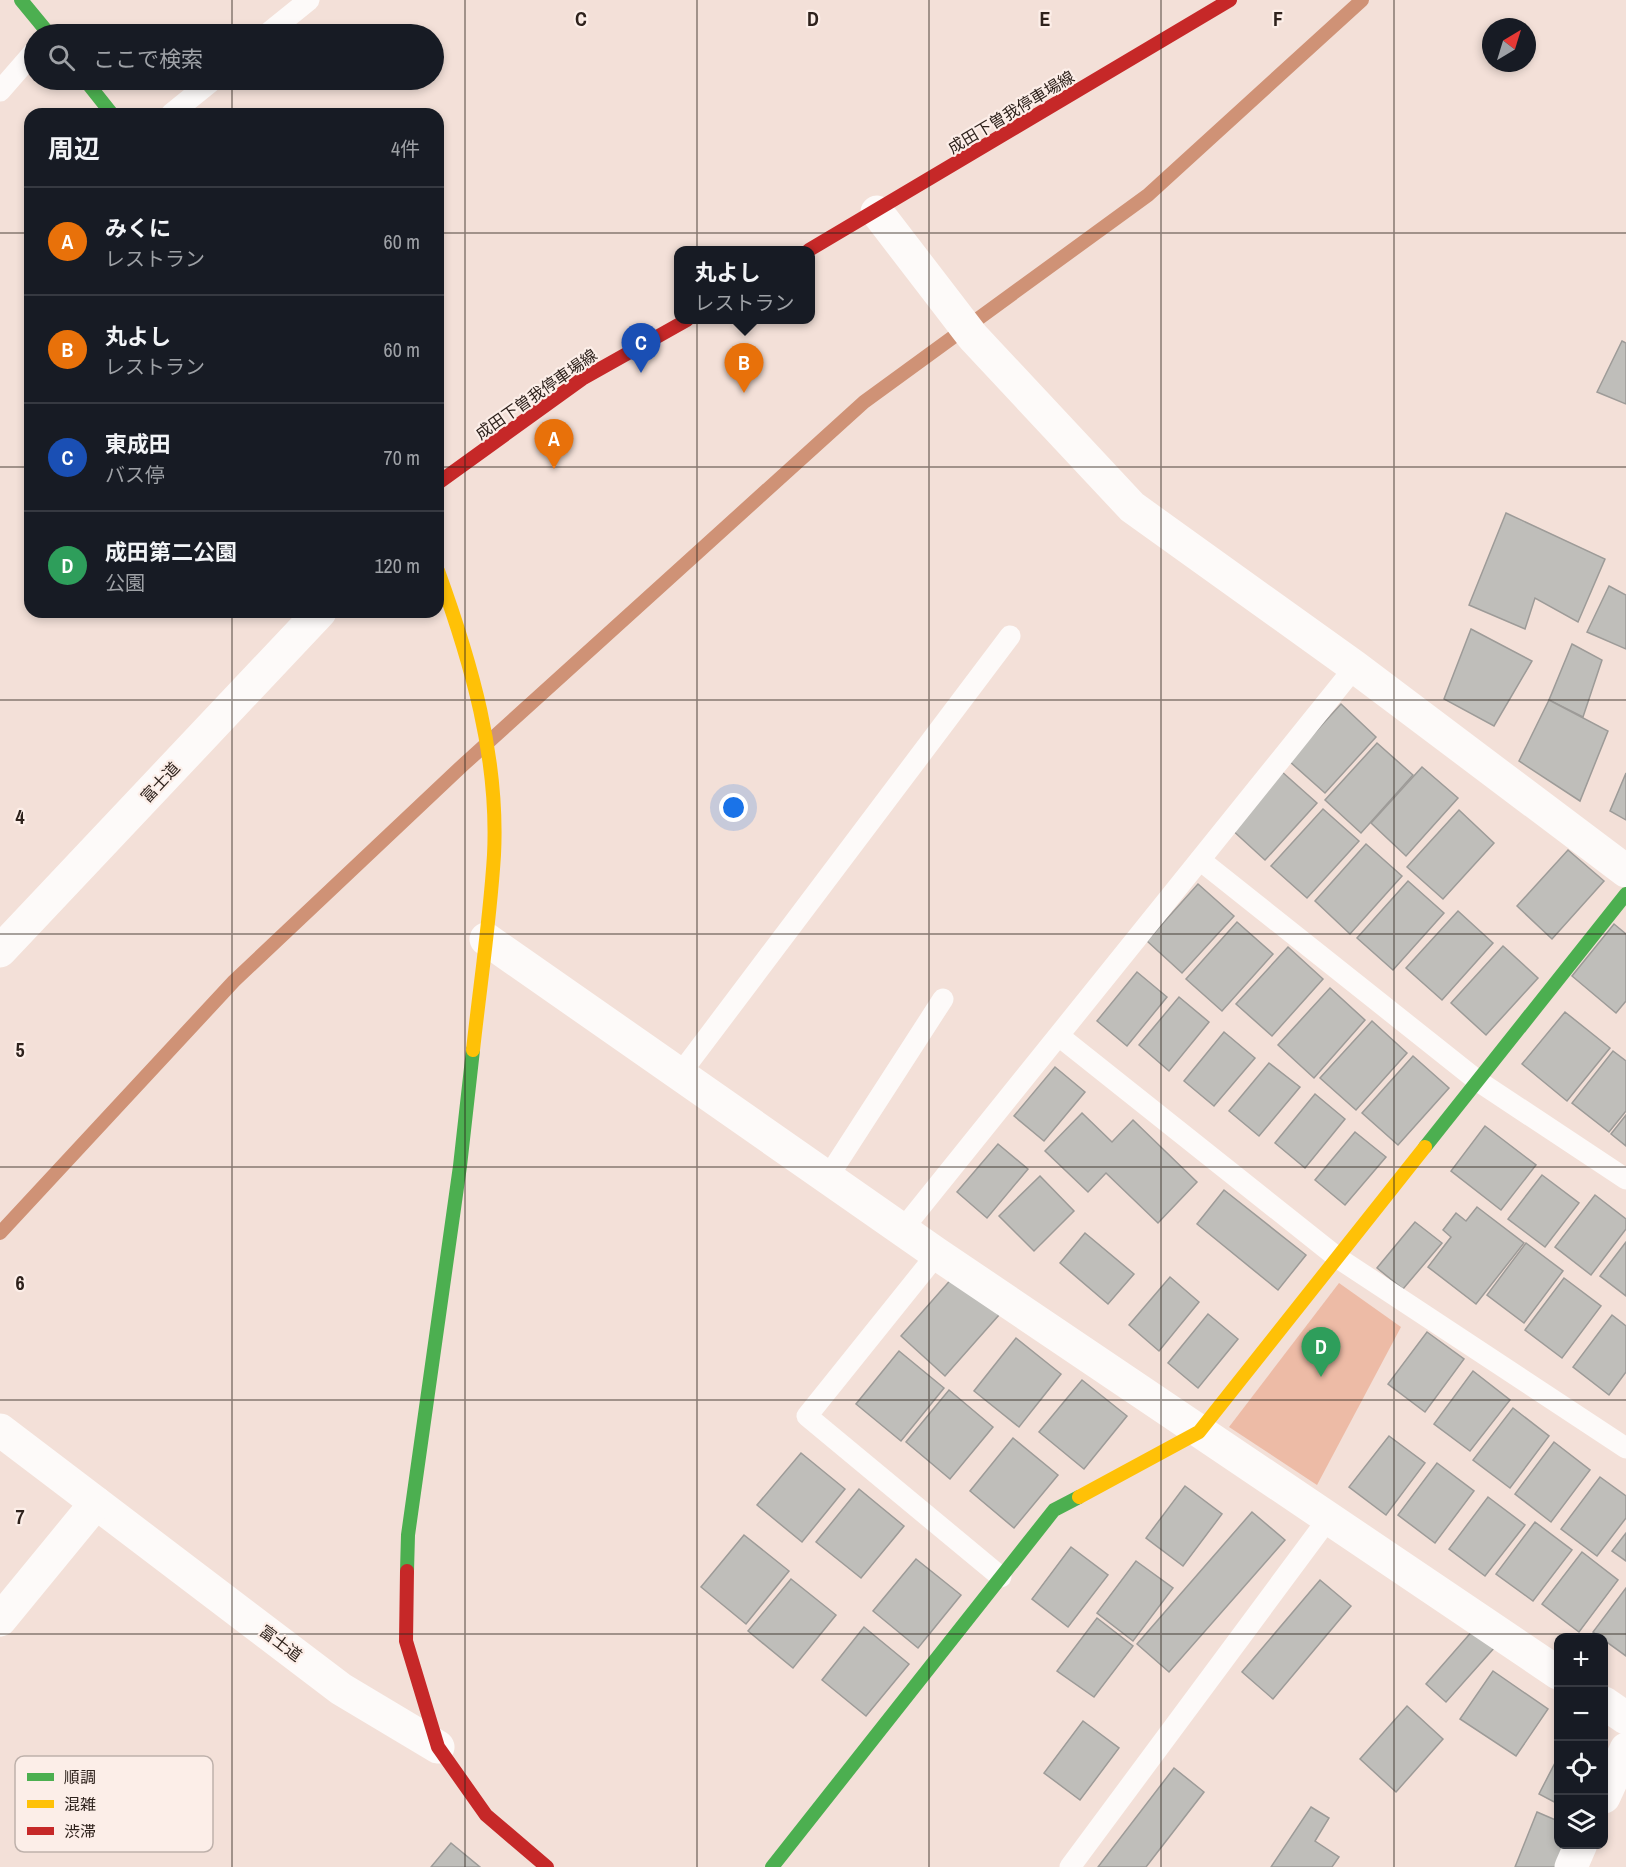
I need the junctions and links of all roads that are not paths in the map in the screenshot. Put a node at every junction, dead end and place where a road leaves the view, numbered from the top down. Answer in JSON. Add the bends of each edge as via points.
{"nodes":[{"id":1,"x":21,"y":0,"type":"edge"},
{"id":2,"x":309,"y":0,"type":"edge"},
{"id":3,"x":1230,"y":0,"type":"edge"},
{"id":4,"x":41,"y":24,"type":"edge"},
{"id":5,"x":279,"y":24,"type":"edge"},
{"id":6,"x":24,"y":63,"type":"edge"},
{"id":7,"x":0,"y":90,"type":"edge"},
{"id":8,"x":93,"y":90,"type":"edge"},
{"id":9,"x":201,"y":90,"type":"edge"},
{"id":10,"x":107,"y":108,"type":"edge"},
{"id":11,"x":178,"y":108,"type":"edge"},
{"id":12,"x":877,"y":212,"type":"junction"},
{"id":13,"x":815,"y":247,"type":"edge"},
{"id":14,"x":680,"y":324,"type":"edge"},
{"id":15,"x":444,"y":479,"type":"edge"},
{"id":16,"x":444,"y":588,"type":"edge"},
{"id":17,"x":314,"y":618,"type":"edge"},
{"id":18,"x":1010,"y":636,"type":"dead end"},
{"id":19,"x":1355,"y":667,"type":"junction"},
{"id":20,"x":1200,"y":860,"type":"junction"},
{"id":21,"x":1626,"y":871,"type":"edge"},
{"id":22,"x":1626,"y":894,"type":"edge"},
{"id":23,"x":486,"y":939,"type":"junction"},
{"id":24,"x":1,"y":949,"type":"edge"},
{"id":25,"x":943,"y":999,"type":"dead end"},
{"id":26,"x":1059,"y":1036,"type":"junction"},
{"id":27,"x":680,"y":1074,"type":"junction"},
{"id":28,"x":1478,"y":1081,"type":"junction"},
{"id":29,"x":828,"y":1177,"type":"junction"},
{"id":30,"x":1626,"y":1179,"type":"edge"},
{"id":31,"x":902,"y":1230,"type":"junction"},
{"id":32,"x":937,"y":1254,"type":"junction"},
{"id":33,"x":1338,"y":1258,"type":"junction"},
{"id":34,"x":0,"y":1430,"type":"edge"},
{"id":35,"x":1199,"y":1432,"type":"junction"},
{"id":36,"x":1626,"y":1448,"type":"edge"},
{"id":37,"x":96,"y":1503,"type":"junction"},
{"id":38,"x":1328,"y":1519,"type":"junction"},
{"id":39,"x":1000,"y":1577,"type":"junction"},
{"id":40,"x":0,"y":1620,"type":"edge"},
{"id":41,"x":1554,"y":1670,"type":"edge"},
{"id":42,"x":1608,"y":1706,"type":"edge"},
{"id":43,"x":1626,"y":1718,"type":"edge"},
{"id":44,"x":438,"y":1747,"type":"junction"},
{"id":45,"x":1626,"y":1749,"type":"edge"},
{"id":46,"x":1605,"y":1795,"type":"edge"},
{"id":47,"x":1579,"y":1849,"type":"edge"},
{"id":48,"x":547,"y":1867,"type":"edge"},
{"id":49,"x":772,"y":1867,"type":"edge"},
{"id":50,"x":1070,"y":1867,"type":"edge"},
{"id":51,"x":1571,"y":1867,"type":"edge"}],
"edges":[{"from":1,"to":4,"type":"street"},
{"from":2,"to":5,"type":"lane"},
{"from":3,"to":12,"type":"street","name":"成田下曽我停車場線"},
{"from":6,"to":7,"type":"lane"},
{"from":8,"to":10,"type":"street"},
{"from":9,"to":11,"type":"lane"},
{"from":12,"to":13,"type":"street","name":"成田下曽我停車場線"},
{"from":12,"to":19,"type":"street","via":[[965,327],[1132,507]]},
{"from":14,"to":15,"type":"street","name":"成田下曽我停車場線","via":[[582,379]]},
{"from":16,"to":23,"type":"street","via":[[463,640],[483,718],[490,766],[494,854]]},
{"from":17,"to":24,"type":"street","name":"富士道"},
{"from":18,"to":27,"type":"lane"},
{"from":19,"to":20,"type":"lane"},
{"from":19,"to":21,"type":"street"},
{"from":20,"to":26,"type":"lane"},
{"from":20,"to":28,"type":"lane"},
{"from":22,"to":28,"type":"street"},
{"from":23,"to":27,"type":"street"},
{"from":23,"to":44,"type":"street","via":[[460,1166],[408,1536],[406,1641]]},
{"from":25,"to":29,"type":"lane"},
{"from":26,"to":31,"type":"lane"},
{"from":26,"to":33,"type":"lane"},
{"from":27,"to":29,"type":"street"},
{"from":28,"to":30,"type":"lane"},
{"from":28,"to":33,"type":"street"},
{"from":29,"to":31,"type":"street"},
{"from":31,"to":32,"type":"street"},
{"from":32,"to":35,"type":"street"},
{"from":32,"to":39,"type":"lane","via":[[807,1416]]},
{"from":33,"to":35,"type":"street"},
{"from":33,"to":36,"type":"lane"},
{"from":34,"to":37,"type":"street","name":"富士道"},
{"from":35,"to":38,"type":"street"},
{"from":35,"to":39,"type":"street","via":[[1054,1510]]},
{"from":37,"to":40,"type":"street"},
{"from":37,"to":44,"type":"street","name":"富士道","via":[[341,1689]]},
{"from":38,"to":41,"type":"street"},
{"from":38,"to":50,"type":"lane"},
{"from":39,"to":49,"type":"street"},
{"from":42,"to":43,"type":"street"},
{"from":44,"to":48,"type":"street","name":"富士道","via":[[486,1815]]},
{"from":45,"to":46,"type":"street"},
{"from":47,"to":51,"type":"street"}]}
